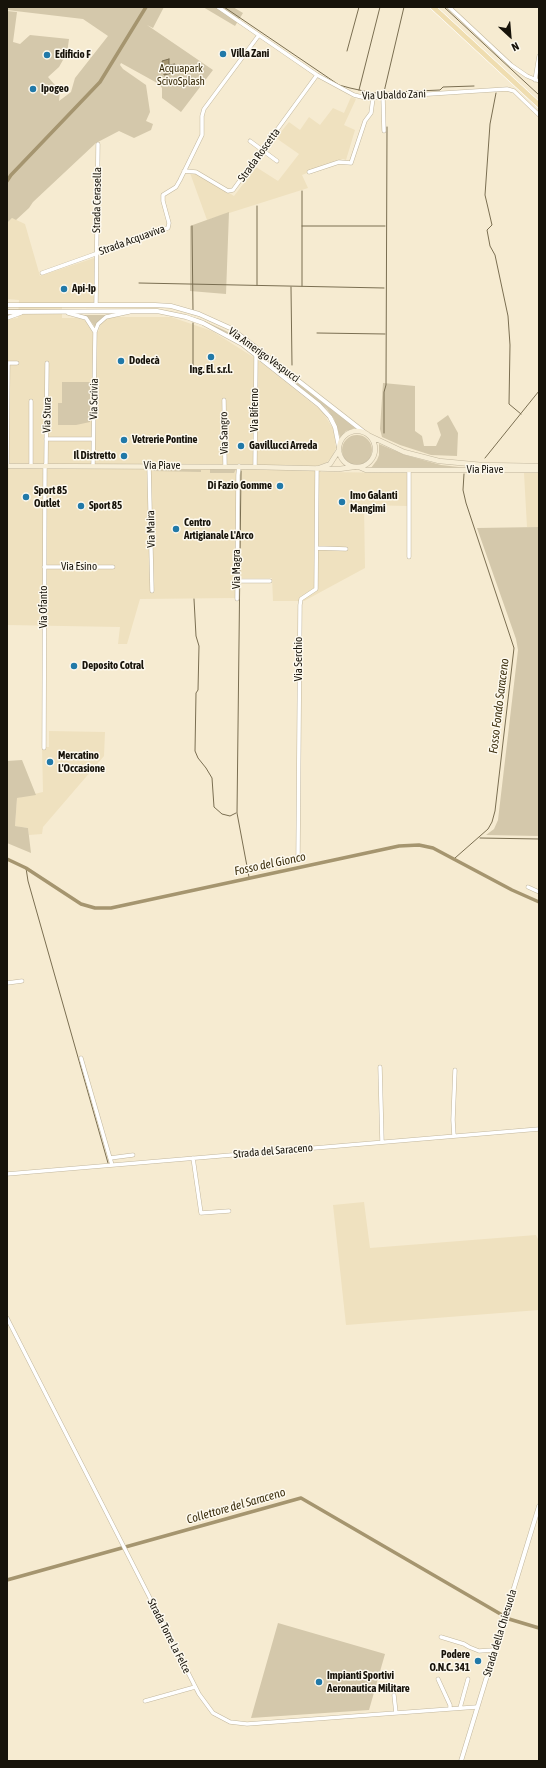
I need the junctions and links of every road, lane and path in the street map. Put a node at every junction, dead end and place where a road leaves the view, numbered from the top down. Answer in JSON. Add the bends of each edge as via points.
{"nodes":[{"id":1,"x":218,"y":7,"type":"edge"},
{"id":2,"x":433,"y":7,"type":"edge"},
{"id":3,"x":449,"y":7,"type":"edge"},
{"id":4,"x":259,"y":35,"type":"junction"},
{"id":5,"x":539,"y":56,"type":"edge"},
{"id":6,"x":317,"y":75,"type":"junction"},
{"id":7,"x":537,"y":80,"type":"edge"},
{"id":8,"x":383,"y":97,"type":"junction"},
{"id":9,"x":373,"y":98,"type":"junction"},
{"id":10,"x":539,"y":105,"type":"edge"},
{"id":11,"x":539,"y":115,"type":"edge"},
{"id":12,"x":384,"y":131,"type":"dead end"},
{"id":13,"x":250,"y":141,"type":"dead end"},
{"id":14,"x":98,"y":144,"type":"dead end"},
{"id":15,"x":263,"y":150,"type":"junction"},
{"id":16,"x":277,"y":160,"type":"dead end"},
{"id":17,"x":184,"y":171,"type":"junction"},
{"id":18,"x":309,"y":172,"type":"dead end"},
{"id":19,"x":96,"y":254,"type":"junction"},
{"id":20,"x":42,"y":273,"type":"dead end"},
{"id":21,"x":96,"y":304,"type":"junction"},
{"id":22,"x":7,"y":305,"type":"edge"},
{"id":23,"x":135,"y":311,"type":"junction"},
{"id":24,"x":7,"y":312,"type":"edge"},
{"id":25,"x":24,"y":312,"type":"junction"},
{"id":26,"x":61,"y":312,"type":"junction"},
{"id":27,"x":7,"y":318,"type":"edge"},
{"id":28,"x":95,"y":332,"type":"junction"},
{"id":29,"x":256,"y":354,"type":"junction"},
{"id":30,"x":7,"y":363,"type":"edge"},
{"id":31,"x":17,"y":363,"type":"dead end"},
{"id":32,"x":47,"y":363,"type":"dead end"},
{"id":33,"x":31,"y":400,"type":"dead end"},
{"id":34,"x":224,"y":400,"type":"dead end"},
{"id":35,"x":364,"y":432,"type":"junction"},
{"id":36,"x":370,"y":436,"type":"junction"},
{"id":37,"x":46,"y":439,"type":"junction"},
{"id":38,"x":94,"y":439,"type":"junction"},
{"id":39,"x":339,"y":449,"type":"junction"},
{"id":40,"x":7,"y":466,"type":"edge"},
{"id":41,"x":31,"y":466,"type":"junction"},
{"id":42,"x":45,"y":466,"type":"junction"},
{"id":43,"x":93,"y":466,"type":"junction"},
{"id":44,"x":149,"y":466,"type":"junction"},
{"id":45,"x":225,"y":466,"type":"junction"},
{"id":46,"x":239,"y":466,"type":"junction"},
{"id":47,"x":255,"y":466,"type":"junction"},
{"id":48,"x":539,"y":466,"type":"edge"},
{"id":49,"x":357,"y":467,"type":"junction"},
{"id":50,"x":317,"y":468,"type":"junction"},
{"id":51,"x":409,"y":470,"type":"junction"},
{"id":52,"x":539,"y":470,"type":"edge"},
{"id":53,"x":317,"y":548,"type":"junction"},
{"id":54,"x":346,"y":549,"type":"dead end"},
{"id":55,"x":410,"y":557,"type":"dead end"},
{"id":56,"x":44,"y":567,"type":"junction"},
{"id":57,"x":113,"y":567,"type":"dead end"},
{"id":58,"x":237,"y":581,"type":"junction"},
{"id":59,"x":270,"y":581,"type":"dead end"},
{"id":60,"x":152,"y":591,"type":"dead end"},
{"id":61,"x":237,"y":599,"type":"dead end"},
{"id":62,"x":44,"y":748,"type":"dead end"},
{"id":63,"x":298,"y":857,"type":"dead end"},
{"id":64,"x":528,"y":887,"type":"dead end"},
{"id":65,"x":539,"y":892,"type":"edge"},
{"id":66,"x":22,"y":981,"type":"dead end"},
{"id":67,"x":7,"y":983,"type":"edge"},
{"id":68,"x":81,"y":1058,"type":"dead end"},
{"id":69,"x":380,"y":1067,"type":"dead end"},
{"id":70,"x":455,"y":1070,"type":"dead end"},
{"id":71,"x":539,"y":1129,"type":"edge"},
{"id":72,"x":454,"y":1136,"type":"junction"},
{"id":73,"x":382,"y":1142,"type":"junction"},
{"id":74,"x":133,"y":1155,"type":"dead end"},
{"id":75,"x":110,"y":1158,"type":"junction"},
{"id":76,"x":193,"y":1158,"type":"junction"},
{"id":77,"x":112,"y":1165,"type":"junction"},
{"id":78,"x":7,"y":1174,"type":"edge"},
{"id":79,"x":229,"y":1211,"type":"dead end"},
{"id":80,"x":7,"y":1318,"type":"edge"},
{"id":81,"x":539,"y":1506,"type":"edge"},
{"id":82,"x":441,"y":1637,"type":"dead end"},
{"id":83,"x":494,"y":1650,"type":"junction"},
{"id":84,"x":438,"y":1679,"type":"dead end"},
{"id":85,"x":468,"y":1679,"type":"dead end"},
{"id":86,"x":195,"y":1687,"type":"junction"},
{"id":87,"x":394,"y":1695,"type":"dead end"},
{"id":88,"x":144,"y":1701,"type":"dead end"},
{"id":89,"x":477,"y":1707,"type":"junction"},
{"id":90,"x":460,"y":1708,"type":"junction"},
{"id":91,"x":450,"y":1709,"type":"junction"},
{"id":92,"x":396,"y":1713,"type":"junction"},
{"id":93,"x":461,"y":1761,"type":"edge"}],
"edges":[{"from":1,"to":4,"type":"street","name":"Via Ubaldo Zani"},
{"from":2,"to":10,"type":"main road"},
{"from":3,"to":7,"type":"street","via":[[511,65]]},
{"from":4,"to":6,"type":"street","name":"Via Ubaldo Zani"},
{"from":4,"to":17,"type":"street","name":"Strada Acquaviva","via":[[204,109],[202,135]]},
{"from":5,"to":7,"type":"street"},
{"from":6,"to":9,"type":"street","name":"Via Ubaldo Zani","via":[[348,93]]},
{"from":6,"to":15,"type":"street","name":"Strada Roscetta"},
{"from":8,"to":9,"type":"street","name":"Via Ubaldo Zani"},
{"from":8,"to":11,"type":"street","name":"Via Ubaldo Zani","via":[[507,89],[514,91]]},
{"from":8,"to":12,"type":"street"},
{"from":9,"to":18,"type":"street","via":[[372,113],[365,121],[352,163],[339,162]]},
{"from":13,"to":15,"type":"street"},
{"from":14,"to":19,"type":"street","name":"Strada Cerasella"},
{"from":15,"to":16,"type":"street"},
{"from":15,"to":17,"type":"street","name":"Strada Roscetta","via":[[231,191],[202,175]]},
{"from":17,"to":19,"type":"street","name":"Strada Acquaviva","via":[[177,186],[163,197],[168,228]]},
{"from":19,"to":20,"type":"street","name":"Strada Acquaviva"},
{"from":19,"to":21,"type":"street","name":"Strada Cerasella"},
{"from":21,"to":22,"type":"street","name":"Via Amerigo Vespucci"},
{"from":21,"to":35,"type":"street","name":"Via Amerigo Vespucci","via":[[171,306],[199,314],[230,328]]},
{"from":23,"to":26,"type":"street","name":"Via Amerigo Vespucci"},
{"from":23,"to":28,"type":"street","via":[[106,317],[98,324]]},
{"from":23,"to":29,"type":"street","name":"Via Amerigo Vespucci","via":[[157,311],[186,317],[223,332]]},
{"from":24,"to":25,"type":"street","name":"Via Amerigo Vespucci"},
{"from":25,"to":26,"type":"street","name":"Via Amerigo Vespucci"},
{"from":25,"to":27,"type":"street"},
{"from":26,"to":28,"type":"street","via":[[86,318]]},
{"from":28,"to":38,"type":"street","name":"Via Scrivia"},
{"from":29,"to":39,"type":"street","name":"Via Amerigo Vespucci","via":[[325,411],[335,427]]},
{"from":29,"to":47,"type":"street","name":"Via Biferno"},
{"from":30,"to":31,"type":"street"},
{"from":30,"to":40,"type":"street"},
{"from":32,"to":37,"type":"street","name":"Via Stura"},
{"from":33,"to":41,"type":"street"},
{"from":34,"to":45,"type":"street","name":"Via Sangro"},
{"from":35,"to":36,"type":"main road"},
{"from":35,"to":39,"type":"main road","via":[[353,431],[348,434]]},
{"from":36,"to":48,"type":"main road","name":"Via Piave","via":[[398,450],[433,460],[476,465]]},
{"from":36,"to":49,"type":"main road","via":[[375,446],[373,458],[370,462]]},
{"from":37,"to":38,"type":"street"},
{"from":37,"to":42,"type":"street","name":"Via Stura"},
{"from":38,"to":43,"type":"street","name":"Via Scrivia"},
{"from":39,"to":49,"type":"main road","via":[[342,460]]},
{"from":39,"to":50,"type":"main road","via":[[330,464]]},
{"from":40,"to":41,"type":"main road","name":"Via Piave"},
{"from":41,"to":42,"type":"main road","name":"Via Piave"},
{"from":42,"to":43,"type":"main road","name":"Via Piave"},
{"from":42,"to":56,"type":"street","name":"Via Ofanto"},
{"from":43,"to":44,"type":"main road","name":"Via Piave"},
{"from":44,"to":45,"type":"main road","name":"Via Piave"},
{"from":44,"to":60,"type":"street","name":"Via Maira"},
{"from":45,"to":46,"type":"main road","name":"Via Piave"},
{"from":46,"to":47,"type":"main road","name":"Via Piave"},
{"from":46,"to":58,"type":"street","name":"Via Magra"},
{"from":47,"to":50,"type":"main road","name":"Via Piave"},
{"from":49,"to":50,"type":"main road","name":"Via Piave"},
{"from":49,"to":51,"type":"main road","name":"Via Piave","via":[[366,470]]},
{"from":50,"to":53,"type":"street","name":"Via Serchio"},
{"from":51,"to":52,"type":"main road","name":"Via Piave"},
{"from":51,"to":55,"type":"street"},
{"from":53,"to":54,"type":"street"},
{"from":53,"to":63,"type":"street","name":"Via Serchio","via":[[316,589],[301,599],[300,605]]},
{"from":56,"to":57,"type":"street","name":"Via Esino"},
{"from":56,"to":62,"type":"street","name":"Via Ofanto"},
{"from":58,"to":59,"type":"street"},
{"from":58,"to":61,"type":"street","name":"Via Magra"},
{"from":64,"to":65,"type":"street"},
{"from":66,"to":67,"type":"street"},
{"from":68,"to":75,"type":"street"},
{"from":69,"to":73,"type":"street"},
{"from":70,"to":72,"type":"street"},
{"from":71,"to":72,"type":"street","name":"Strada del Saraceno"},
{"from":72,"to":73,"type":"street","name":"Strada del Saraceno"},
{"from":73,"to":76,"type":"street","name":"Strada del Saraceno"},
{"from":74,"to":75,"type":"street"},
{"from":75,"to":77,"type":"street"},
{"from":76,"to":77,"type":"street","name":"Strada del Saraceno"},
{"from":76,"to":79,"type":"street","via":[[200,1212],[204,1214]]},
{"from":77,"to":78,"type":"street","name":"Strada del Saraceno"},
{"from":80,"to":86,"type":"street","name":"Strada Torre La Felce"},
{"from":81,"to":83,"type":"street","name":"Strada della Chiesuola"},
{"from":82,"to":83,"type":"street","via":[[479,1651]]},
{"from":83,"to":89,"type":"street","name":"Strada della Chiesuola"},
{"from":84,"to":91,"type":"street"},
{"from":85,"to":90,"type":"street"},
{"from":86,"to":88,"type":"street"},
{"from":86,"to":92,"type":"street","name":"Strada Torre La Felce","via":[[204,1703],[215,1714],[227,1721],[240,1724]]},
{"from":87,"to":92,"type":"street"},
{"from":89,"to":90,"type":"street","name":"Strada Torre La Felce"},
{"from":89,"to":93,"type":"street","name":"Strada della Chiesuola"},
{"from":90,"to":91,"type":"street","name":"Strada Torre La Felce"},
{"from":91,"to":92,"type":"street","name":"Strada Torre La Felce"}]}
